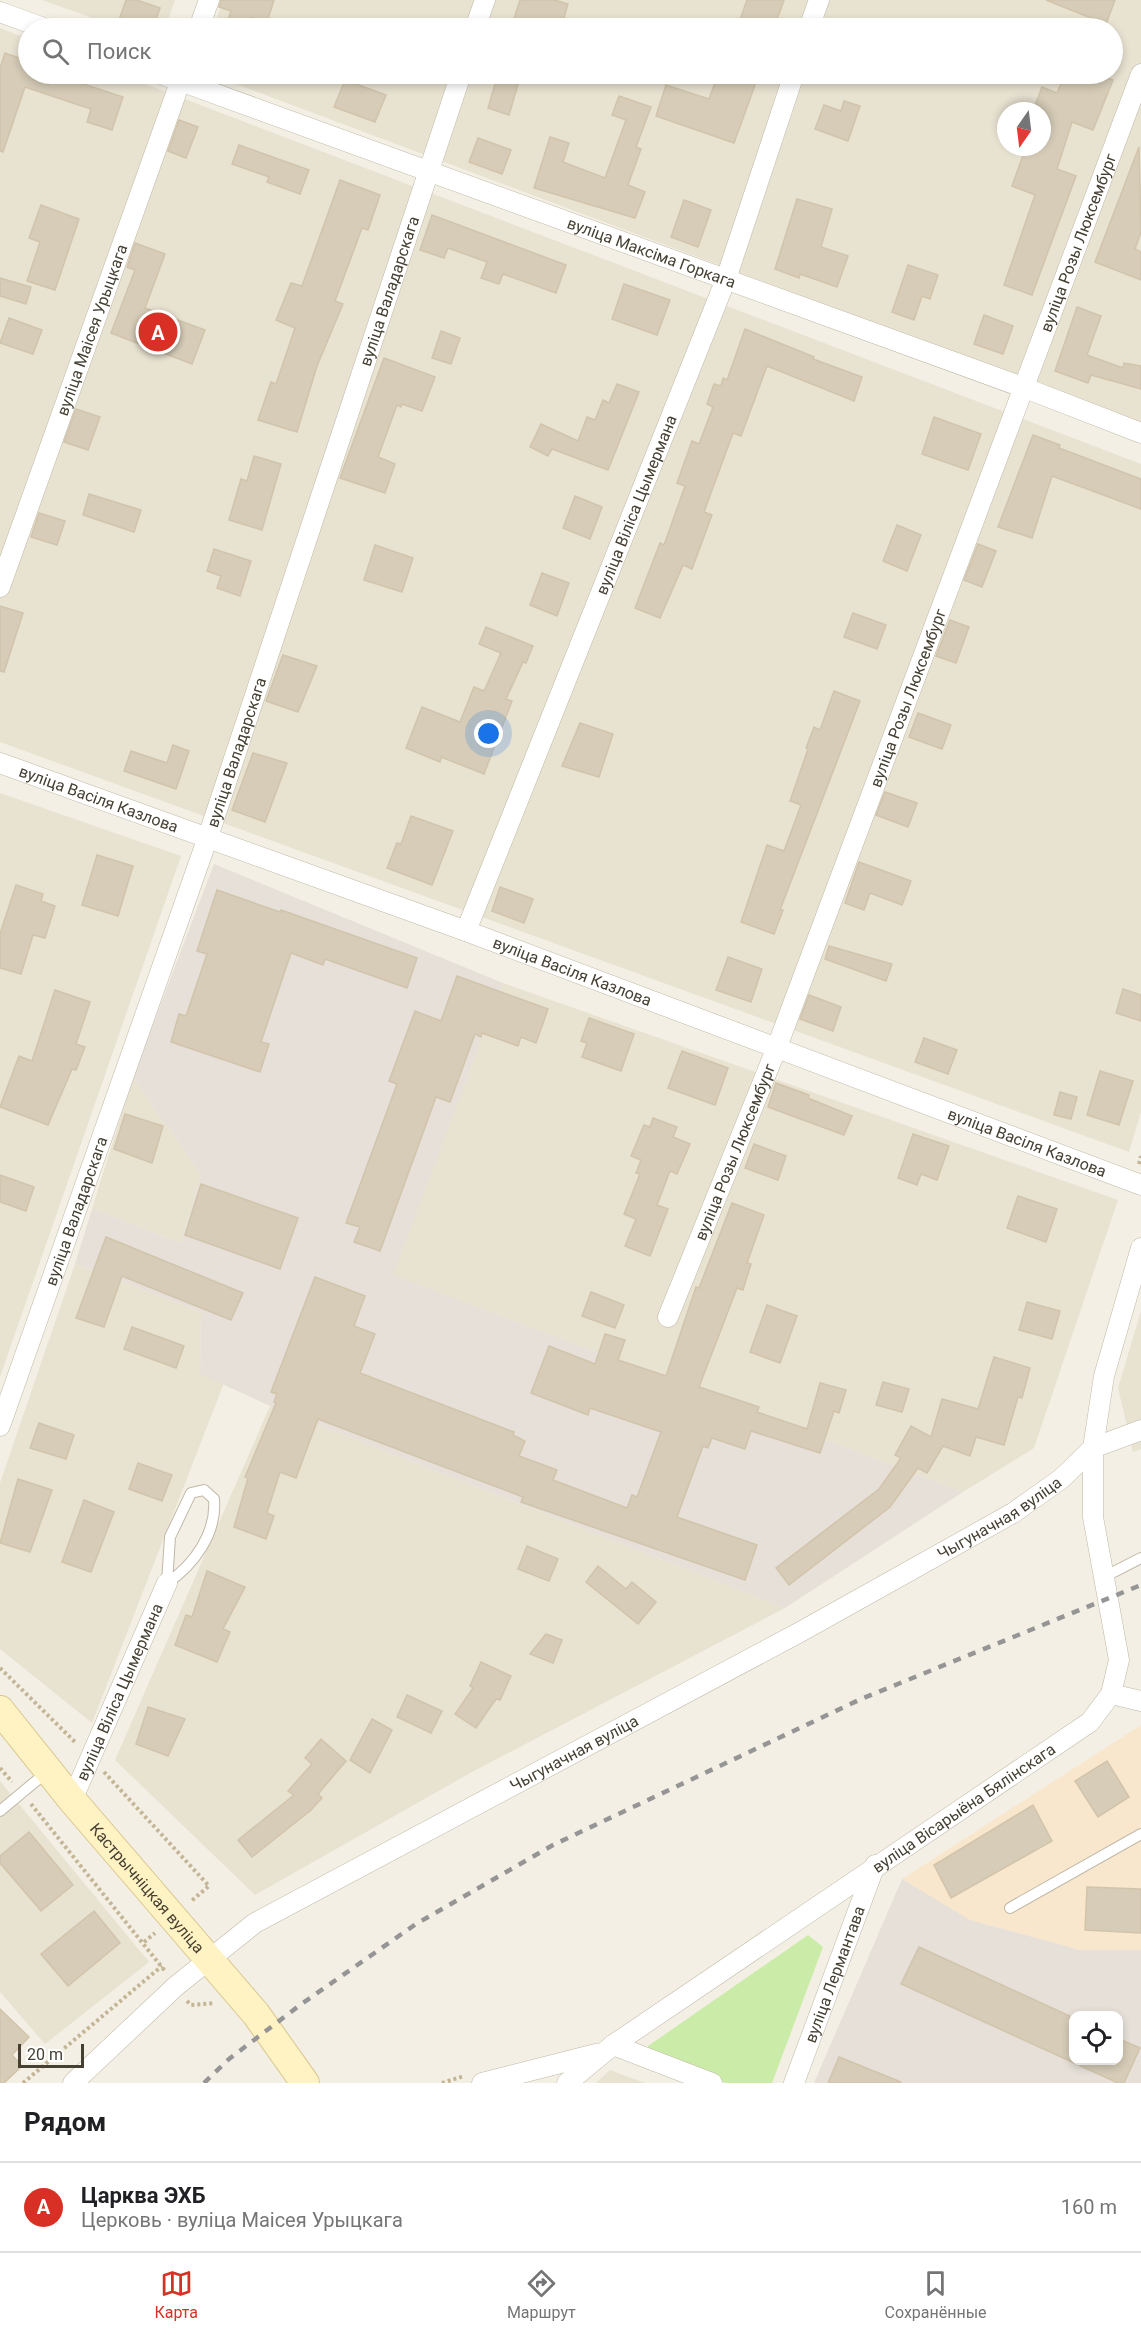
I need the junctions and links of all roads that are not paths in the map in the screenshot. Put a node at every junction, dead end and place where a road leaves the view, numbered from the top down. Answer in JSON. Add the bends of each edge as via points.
{"nodes":[{"id":1,"x":209,"y":0,"type":"edge"},
{"id":2,"x":485,"y":0,"type":"edge"},
{"id":3,"x":819,"y":0,"type":"edge"},
{"id":4,"x":0,"y":12,"type":"edge"},
{"id":5,"x":203,"y":18,"type":"edge"},
{"id":6,"x":479,"y":18,"type":"edge"},
{"id":7,"x":813,"y":18,"type":"edge"},
{"id":8,"x":18,"y":19,"type":"edge"},
{"id":9,"x":1141,"y":74,"type":"edge"},
{"id":10,"x":180,"y":84,"type":"edge"},
{"id":11,"x":200,"y":84,"type":"edge"},
{"id":12,"x":458,"y":84,"type":"edge"},
{"id":13,"x":791,"y":84,"type":"edge"},
{"id":14,"x":428,"y":172,"type":"junction"},
{"id":15,"x":726,"y":279,"type":"junction"},
{"id":16,"x":1025,"y":388,"type":"junction"},
{"id":17,"x":1141,"y":433,"type":"edge"},
{"id":18,"x":0,"y":587,"type":"edge"},
{"id":19,"x":0,"y":763,"type":"edge"},
{"id":20,"x":208,"y":837,"type":"junction"},
{"id":21,"x":466,"y":931,"type":"junction"},
{"id":22,"x":777,"y":1047,"type":"junction"},
{"id":23,"x":1141,"y":1185,"type":"edge"},
{"id":24,"x":1141,"y":1248,"type":"edge"},
{"id":25,"x":668,"y":1317,"type":"dead end"},
{"id":26,"x":0,"y":1426,"type":"edge"},
{"id":27,"x":1141,"y":1430,"type":"edge"},
{"id":28,"x":1093,"y":1448,"type":"junction"},
{"id":29,"x":1141,"y":1558,"type":"edge"},
{"id":30,"x":1104,"y":1577,"type":"junction"},
{"id":31,"x":167,"y":1583,"type":"junction"},
{"id":32,"x":1111,"y":1694,"type":"junction"},
{"id":33,"x":1141,"y":1701,"type":"edge"},
{"id":34,"x":0,"y":1710,"type":"edge"},
{"id":35,"x":49,"y":1771,"type":"junction"},
{"id":36,"x":72,"y":1800,"type":"junction"},
{"id":37,"x":0,"y":1811,"type":"edge"},
{"id":38,"x":1141,"y":1834,"type":"edge"},
{"id":39,"x":875,"y":1865,"type":"junction"},
{"id":40,"x":1010,"y":1908,"type":"dead end"},
{"id":41,"x":207,"y":1959,"type":"junction"},
{"id":42,"x":607,"y":2049,"type":"junction"},
{"id":43,"x":296,"y":2079,"type":"edge"},
{"id":44,"x":73,"y":2083,"type":"edge"},
{"id":45,"x":482,"y":2083,"type":"edge"},
{"id":46,"x":567,"y":2083,"type":"edge"},
{"id":47,"x":712,"y":2083,"type":"edge"},
{"id":48,"x":794,"y":2083,"type":"edge"}],
"edges":[{"from":1,"to":5,"type":"street"},
{"from":2,"to":6,"type":"street"},
{"from":3,"to":7,"type":"street"},
{"from":4,"to":8,"type":"street"},
{"from":9,"to":16,"type":"street","name":"вуліца Розы Люксембург"},
{"from":10,"to":18,"type":"street","name":"вуліца Маісея Урыцкага"},
{"from":11,"to":14,"type":"street","name":"вуліца Максіма Горкага"},
{"from":12,"to":14,"type":"street","name":"вуліца Валадарскага"},
{"from":13,"to":15,"type":"street","name":"вуліца Віліса Цымермана"},
{"from":14,"to":15,"type":"street","name":"вуліца Максіма Горкага"},
{"from":14,"to":20,"type":"street","name":"вуліца Валадарскага"},
{"from":15,"to":16,"type":"street","name":"вуліца Максіма Горкага"},
{"from":15,"to":21,"type":"street","name":"вуліца Віліса Цымермана"},
{"from":16,"to":17,"type":"street","name":"вуліца Максіма Горкага"},
{"from":16,"to":22,"type":"street","name":"вуліца Розы Люксембург"},
{"from":19,"to":20,"type":"street","name":"вуліца Васіля Казлова"},
{"from":20,"to":21,"type":"street","name":"вуліца Васіля Казлова"},
{"from":20,"to":26,"type":"street","name":"вуліца Валадарскага"},
{"from":21,"to":22,"type":"street","name":"вуліца Васіля Казлова"},
{"from":22,"to":23,"type":"street","name":"вуліца Васіля Казлова"},
{"from":22,"to":25,"type":"street","name":"вуліца Розы Люксембург"},
{"from":24,"to":28,"type":"street","name":"вуліца Вісарыёна Бялінскага","via":[[1104,1376]]},
{"from":27,"to":28,"type":"street"},
{"from":28,"to":30,"type":"street","name":"вуліца Вісарыёна Бялінскага","via":[[1093,1517]]},
{"from":28,"to":41,"type":"street","name":"Чыгуначная вуліца","via":[[1061,1479],[1013,1513],[802,1631],[255,1923]]},
{"from":29,"to":30,"type":"lane"},
{"from":30,"to":32,"type":"street","name":"вуліца Вісарыёна Бялінскага","via":[[1119,1660]]},
{"from":31,"to":31,"type":"lane","via":[[182,1573],[208,1535],[214,1499],[204,1490],[191,1493],[170,1537]]},
{"from":31,"to":36,"type":"street","name":"вуліца Віліса Цымермана"},
{"from":32,"to":33,"type":"street"},
{"from":32,"to":39,"type":"street","name":"вуліца Вісарыёна Бялінскага","via":[[1090,1722]]},
{"from":34,"to":35,"type":"main road","name":"Кастрычніцкая вуліца"},
{"from":35,"to":36,"type":"main road","name":"Кастрычніцкая вуліца"},
{"from":35,"to":37,"type":"lane"},
{"from":36,"to":41,"type":"main road","name":"Кастрычніцкая вуліца"},
{"from":38,"to":40,"type":"lane"},
{"from":39,"to":42,"type":"street","name":"вуліца Вісарыёна Бялінскага"},
{"from":39,"to":48,"type":"street","name":"вуліца Лермантава"},
{"from":41,"to":43,"type":"main road","name":"Кастрычніцкая вуліца","via":[[256,2014]]},
{"from":41,"to":44,"type":"street","name":"Чыгуначная вуліца"},
{"from":42,"to":45,"type":"street","name":"вуліца Вісарыёна Бялінскага"},
{"from":42,"to":46,"type":"street","name":"вуліца Вісарыёна Бялінскага"},
{"from":42,"to":47,"type":"street"}]}
